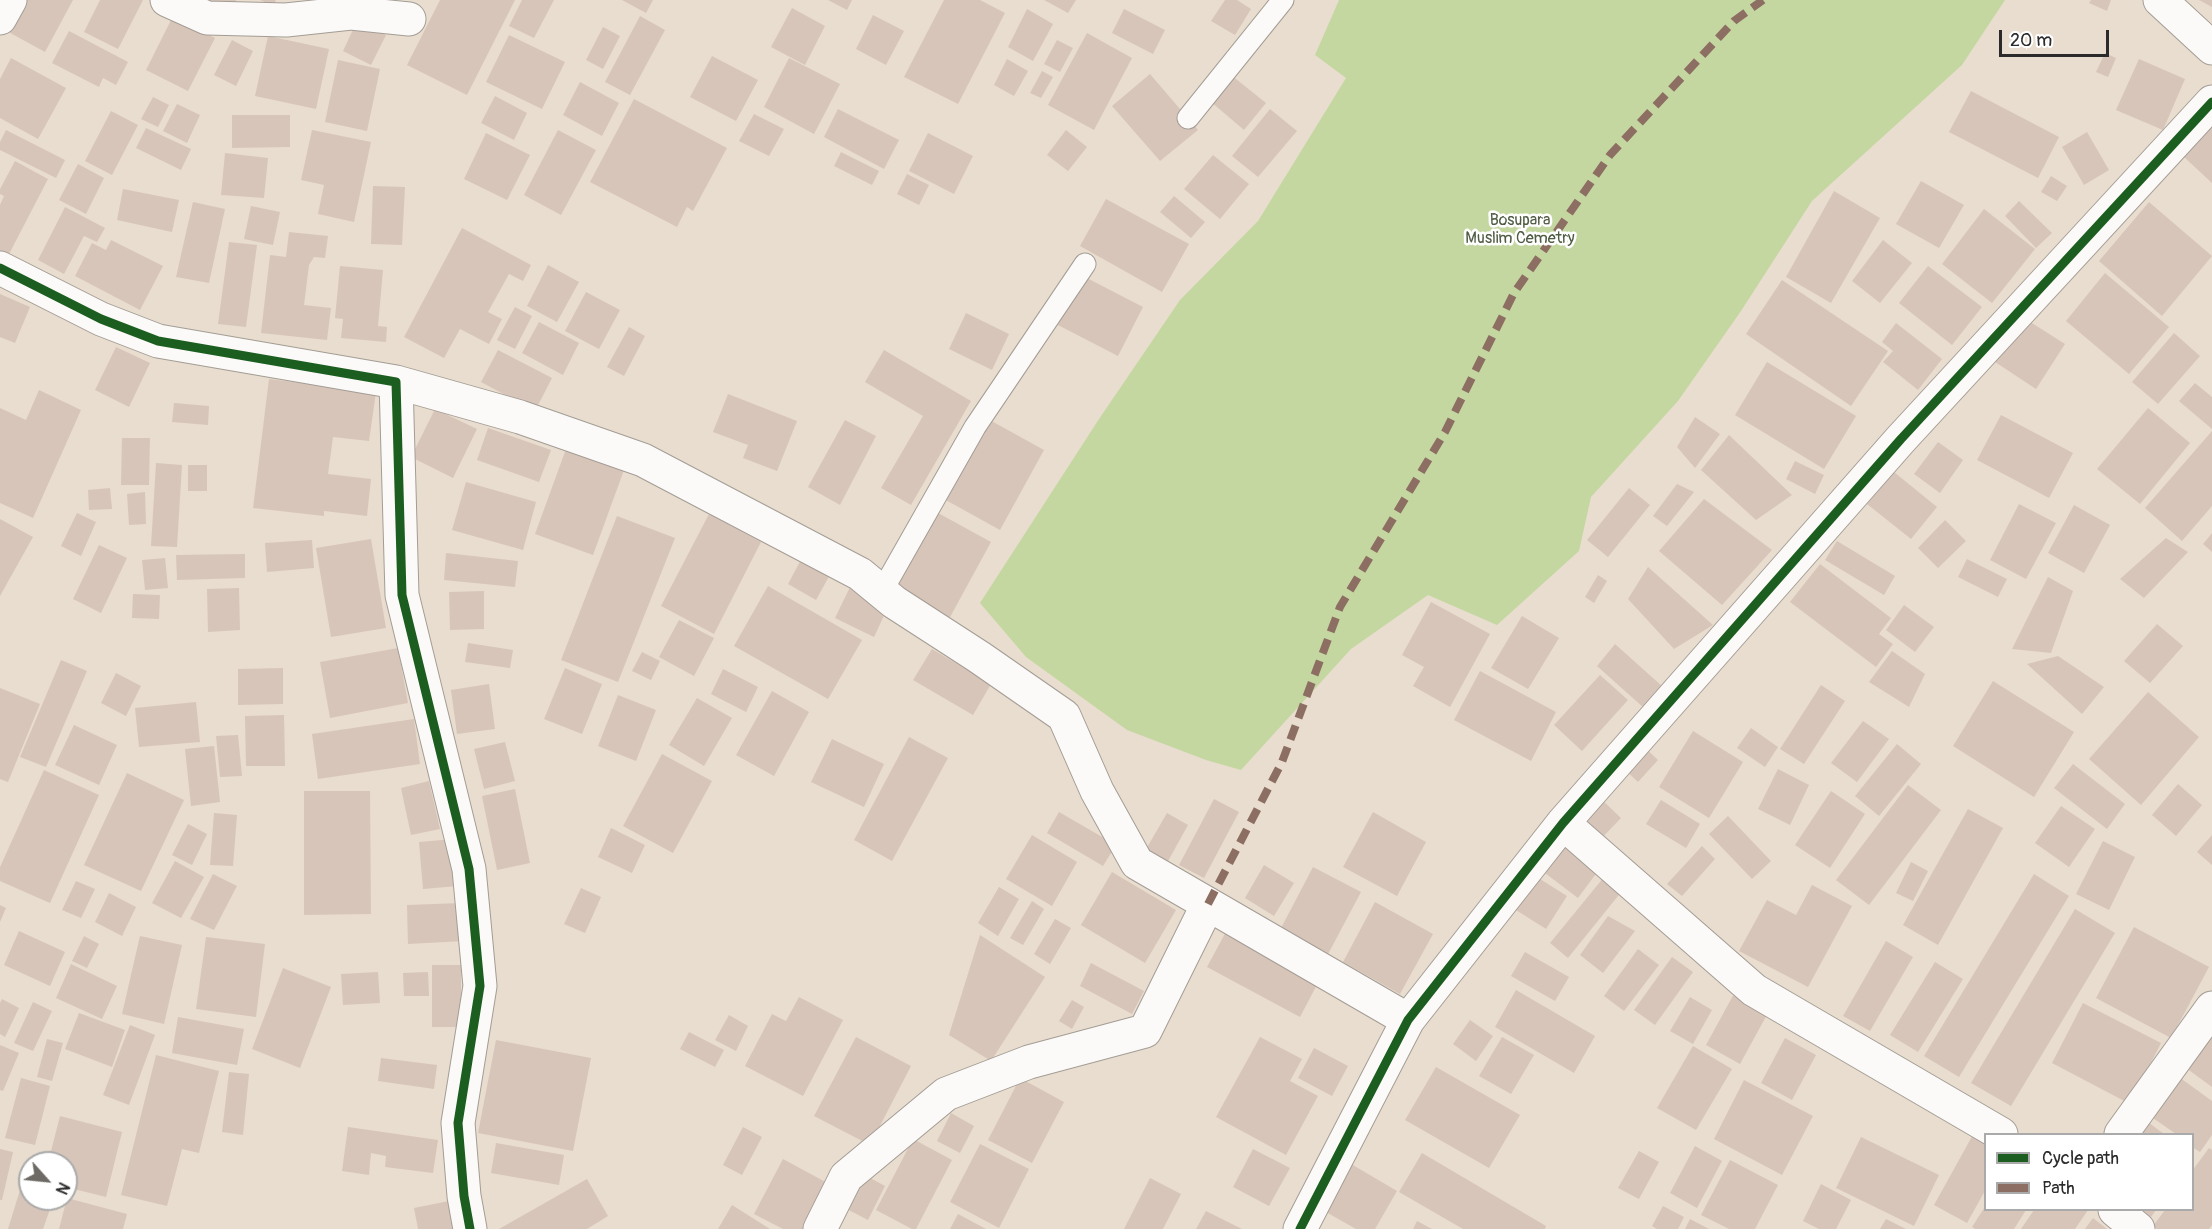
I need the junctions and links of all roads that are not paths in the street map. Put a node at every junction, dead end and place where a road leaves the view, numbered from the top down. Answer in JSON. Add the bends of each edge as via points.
{"nodes":[{"id":1,"x":10,"y":0,"type":"edge"},
{"id":2,"x":167,"y":0,"type":"edge"},
{"id":3,"x":1282,"y":0,"type":"edge"},
{"id":4,"x":2160,"y":0,"type":"edge"},
{"id":5,"x":0,"y":18,"type":"edge"},
{"id":6,"x":410,"y":19,"type":"dead end"},
{"id":7,"x":2212,"y":48,"type":"edge"},
{"id":8,"x":2212,"y":102,"type":"edge"},
{"id":9,"x":1188,"y":118,"type":"dead end"},
{"id":10,"x":1085,"y":264,"type":"dead end"},
{"id":11,"x":0,"y":268,"type":"edge"},
{"id":12,"x":396,"y":382,"type":"junction"},
{"id":13,"x":882,"y":591,"type":"junction"},
{"id":14,"x":1563,"y":823,"type":"junction"},
{"id":15,"x":1208,"y":904,"type":"junction"},
{"id":16,"x":2212,"y":1008,"type":"edge"},
{"id":17,"x":1408,"y":1020,"type":"junction"},
{"id":18,"x":1999,"y":1133,"type":"edge"},
{"id":19,"x":2122,"y":1133,"type":"edge"},
{"id":20,"x":2117,"y":1211,"type":"edge"},
{"id":21,"x":470,"y":1229,"type":"edge"},
{"id":22,"x":820,"y":1229,"type":"edge"},
{"id":23,"x":1300,"y":1229,"type":"edge"},
{"id":24,"x":2138,"y":1229,"type":"edge"}],
"edges":[{"from":1,"to":5,"type":"street"},
{"from":2,"to":6,"type":"street","via":[[207,18],[286,20],[351,13]]},
{"from":3,"to":9,"type":"lane"},
{"from":4,"to":7,"type":"street"},
{"from":8,"to":14,"type":"street","via":[[1901,439]]},
{"from":10,"to":13,"type":"lane","via":[[975,427]]},
{"from":11,"to":12,"type":"street","via":[[101,319],[158,341]]},
{"from":12,"to":13,"type":"street","via":[[519,417],[643,460],[860,574]]},
{"from":12,"to":21,"type":"street","via":[[402,595],[469,868],[480,986],[458,1123]]},
{"from":13,"to":15,"type":"street","via":[[1064,716],[1097,791],[1137,863]]},
{"from":14,"to":17,"type":"street"},
{"from":14,"to":18,"type":"street","via":[[1754,990]]},
{"from":15,"to":17,"type":"street"},
{"from":15,"to":22,"type":"street","via":[[1145,1031],[1029,1062],[946,1094],[846,1177]]},
{"from":16,"to":19,"type":"street"},
{"from":17,"to":23,"type":"street"},
{"from":20,"to":24,"type":"street"}]}
